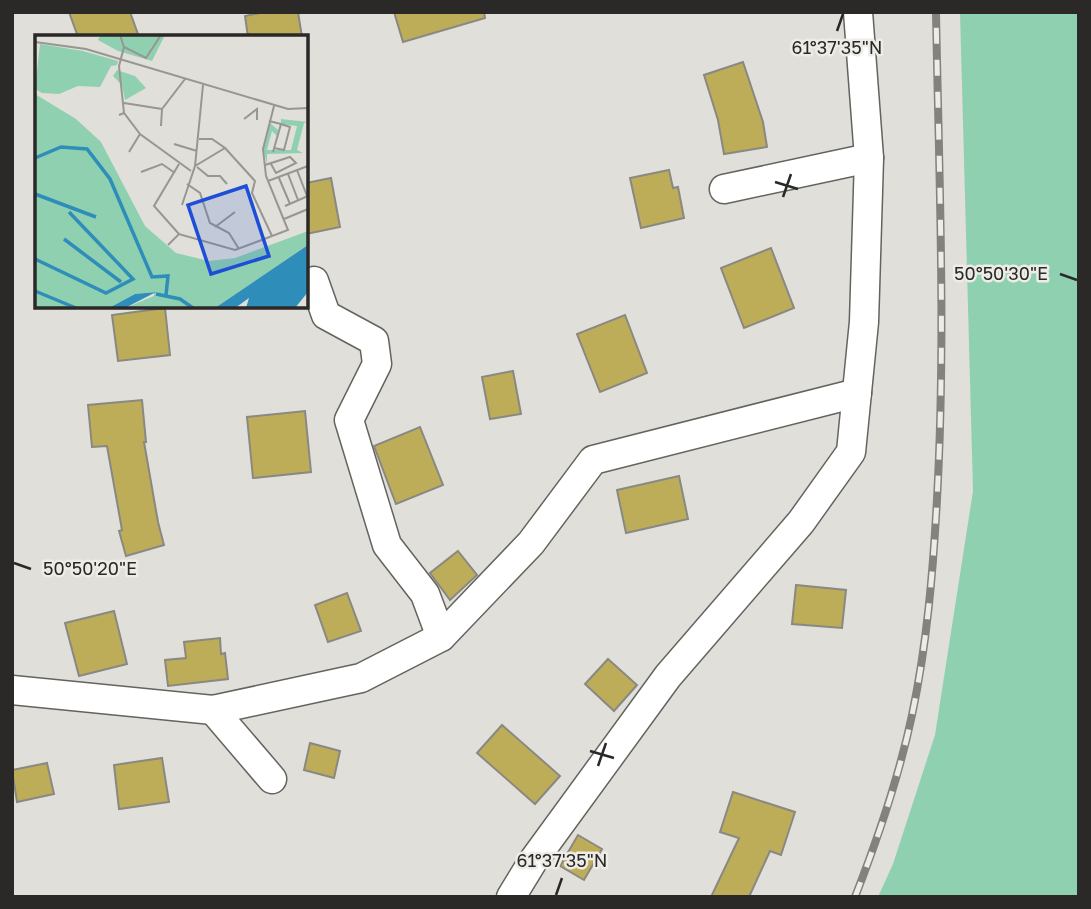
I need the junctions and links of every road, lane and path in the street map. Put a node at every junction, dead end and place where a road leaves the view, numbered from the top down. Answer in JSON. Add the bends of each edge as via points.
{"nodes":[{"id":1,"x":858,"y":12,"type":"edge"},
{"id":2,"x":869,"y":158,"type":"junction"},
{"id":3,"x":724,"y":189,"type":"dead end"},
{"id":4,"x":314,"y":281,"type":"dead end"},
{"id":5,"x":857,"y":393,"type":"junction"},
{"id":6,"x":441,"y":637,"type":"junction"},
{"id":7,"x":12,"y":690,"type":"edge"},
{"id":8,"x":213,"y":710,"type":"junction"},
{"id":9,"x":272,"y":779,"type":"dead end"},
{"id":10,"x":512,"y":897,"type":"edge"}],
"edges":[{"from":1,"to":2,"type":"street"},
{"from":2,"to":3,"type":"street"},
{"from":2,"to":5,"type":"street"},
{"from":4,"to":6,"type":"street","via":[[326,315],[374,341],[377,364],[349,420],[387,545],[425,594]]},
{"from":5,"to":6,"type":"street","via":[[593,460],[531,543]]},
{"from":5,"to":10,"type":"street","via":[[852,452],[801,522],[668,676],[533,861]]},
{"from":6,"to":8,"type":"street","via":[[361,678]]},
{"from":7,"to":8,"type":"street"},
{"from":8,"to":9,"type":"street"}]}
